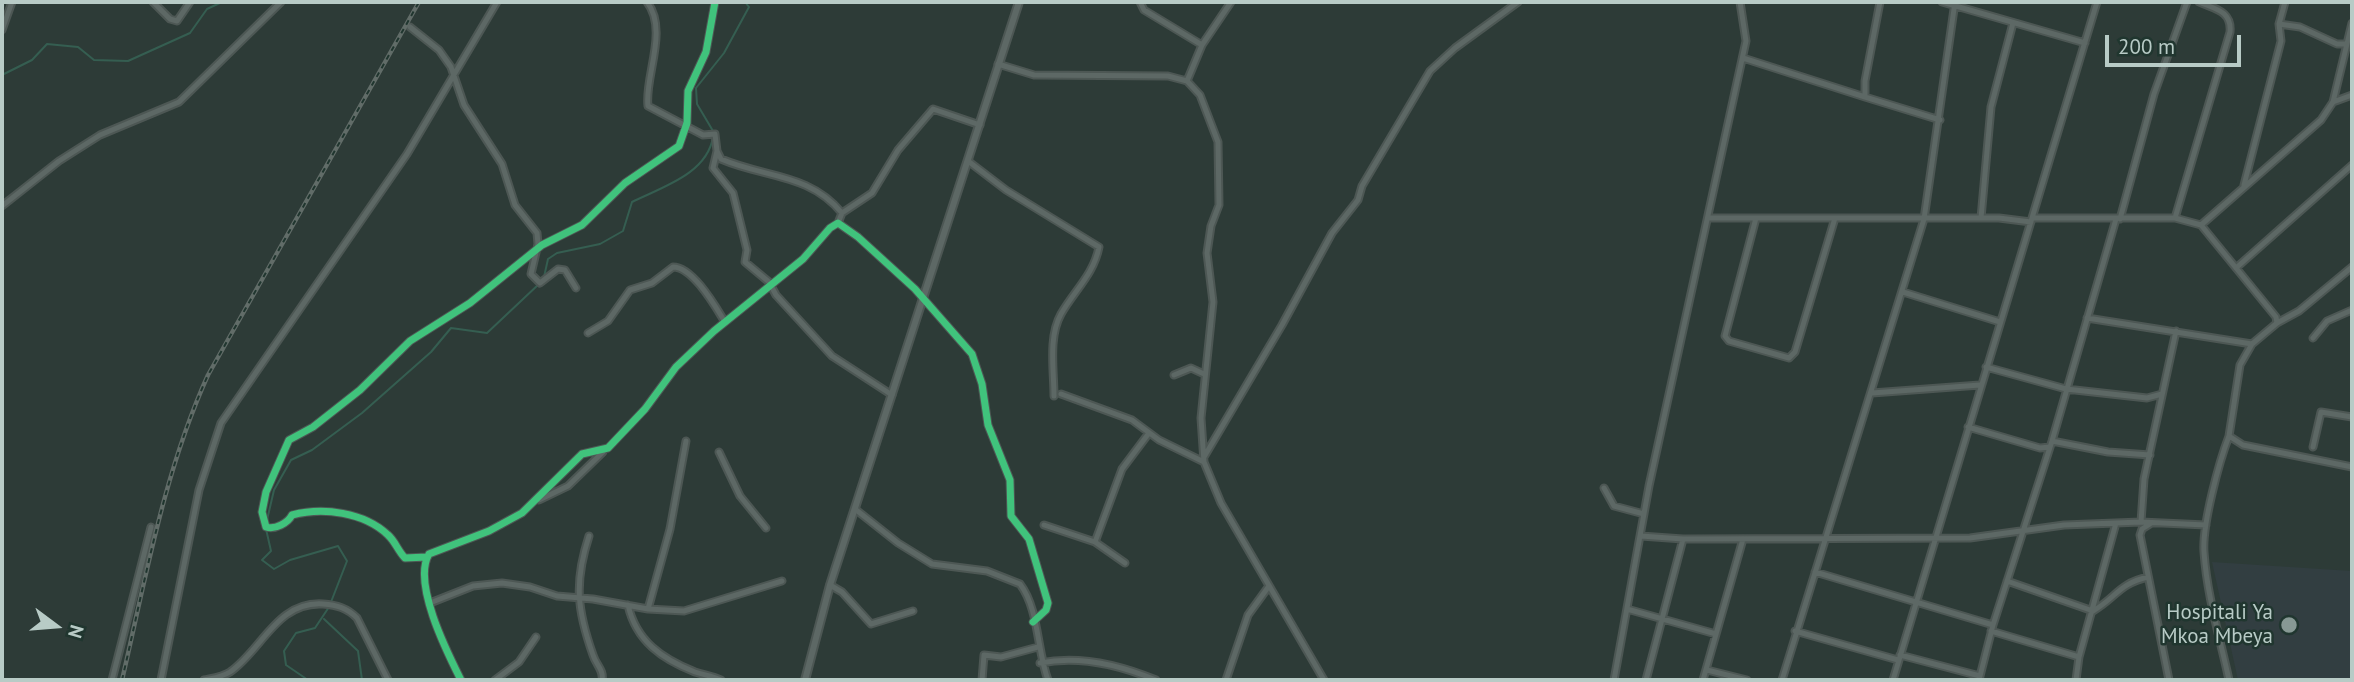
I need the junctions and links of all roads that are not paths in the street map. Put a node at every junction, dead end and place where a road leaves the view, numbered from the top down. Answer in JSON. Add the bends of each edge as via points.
{"nodes":[{"id":1,"x":12,"y":2,"type":"edge"},
{"id":2,"x":153,"y":2,"type":"edge"},
{"id":3,"x":190,"y":2,"type":"edge"},
{"id":4,"x":281,"y":2,"type":"edge"},
{"id":5,"x":497,"y":2,"type":"edge"},
{"id":6,"x":648,"y":2,"type":"edge"},
{"id":7,"x":715,"y":2,"type":"edge"},
{"id":8,"x":1019,"y":2,"type":"edge"},
{"id":9,"x":1140,"y":2,"type":"edge"},
{"id":10,"x":1231,"y":2,"type":"edge"},
{"id":11,"x":1518,"y":2,"type":"edge"},
{"id":12,"x":1740,"y":2,"type":"edge"},
{"id":13,"x":1880,"y":2,"type":"edge"},
{"id":14,"x":1942,"y":2,"type":"edge"},
{"id":15,"x":2097,"y":2,"type":"edge"},
{"id":16,"x":2199,"y":2,"type":"edge"},
{"id":17,"x":2286,"y":2,"type":"edge"},
{"id":18,"x":2183,"y":3,"type":"edge"},
{"id":19,"x":1955,"y":4,"type":"edge"},
{"id":20,"x":2013,"y":23,"type":"junction"},
{"id":21,"x":2352,"y":23,"type":"edge"},
{"id":22,"x":2280,"y":24,"type":"junction"},
{"id":23,"x":410,"y":27,"type":"dead end"},
{"id":24,"x":2,"y":30,"type":"edge"},
{"id":25,"x":2085,"y":43,"type":"junction"},
{"id":26,"x":2347,"y":44,"type":"junction"},
{"id":27,"x":1202,"y":45,"type":"junction"},
{"id":28,"x":1743,"y":58,"type":"junction"},
{"id":29,"x":998,"y":64,"type":"junction"},
{"id":30,"x":454,"y":74,"type":"junction"},
{"id":31,"x":1186,"y":81,"type":"junction"},
{"id":32,"x":2352,"y":95,"type":"edge"},
{"id":33,"x":1865,"y":97,"type":"junction"},
{"id":34,"x":2333,"y":102,"type":"junction"},
{"id":35,"x":1940,"y":120,"type":"junction"},
{"id":36,"x":687,"y":123,"type":"junction"},
{"id":37,"x":979,"y":125,"type":"junction"},
{"id":38,"x":717,"y":151,"type":"junction"},
{"id":39,"x":968,"y":161,"type":"junction"},
{"id":40,"x":2352,"y":165,"type":"edge"},
{"id":41,"x":2244,"y":186,"type":"junction"},
{"id":42,"x":2,"y":206,"type":"edge"},
{"id":43,"x":842,"y":213,"type":"junction"},
{"id":44,"x":1710,"y":218,"type":"junction"},
{"id":45,"x":1756,"y":218,"type":"junction"},
{"id":46,"x":1835,"y":218,"type":"junction"},
{"id":47,"x":1981,"y":218,"type":"junction"},
{"id":48,"x":2175,"y":218,"type":"junction"},
{"id":49,"x":1924,"y":219,"type":"junction"},
{"id":50,"x":2118,"y":219,"type":"junction"},
{"id":51,"x":2032,"y":220,"type":"junction"},
{"id":52,"x":838,"y":223,"type":"junction"},
{"id":53,"x":2201,"y":225,"type":"junction"},
{"id":54,"x":536,"y":250,"type":"junction"},
{"id":55,"x":2352,"y":267,"type":"edge"},
{"id":56,"x":2236,"y":268,"type":"junction"},
{"id":57,"x":772,"y":286,"type":"junction"},
{"id":58,"x":576,"y":288,"type":"dead end"},
{"id":59,"x":1902,"y":292,"type":"junction"},
{"id":60,"x":925,"y":300,"type":"junction"},
{"id":61,"x":2352,"y":310,"type":"edge"},
{"id":62,"x":2087,"y":318,"type":"junction"},
{"id":63,"x":725,"y":322,"type":"junction"},
{"id":64,"x":2000,"y":322,"type":"junction"},
{"id":65,"x":2277,"y":323,"type":"junction"},
{"id":66,"x":2176,"y":331,"type":"junction"},
{"id":67,"x":588,"y":333,"type":"dead end"},
{"id":68,"x":2313,"y":338,"type":"dead end"},
{"id":69,"x":2252,"y":344,"type":"junction"},
{"id":70,"x":1986,"y":367,"type":"junction"},
{"id":71,"x":1174,"y":374,"type":"dead end"},
{"id":72,"x":1204,"y":374,"type":"junction"},
{"id":73,"x":1980,"y":385,"type":"junction"},
{"id":74,"x":2066,"y":388,"type":"junction"},
{"id":75,"x":1872,"y":393,"type":"junction"},
{"id":76,"x":2162,"y":394,"type":"junction"},
{"id":77,"x":892,"y":396,"type":"junction"},
{"id":78,"x":2352,"y":416,"type":"edge"},
{"id":79,"x":1968,"y":427,"type":"junction"},
{"id":80,"x":1149,"y":433,"type":"junction"},
{"id":81,"x":2229,"y":436,"type":"junction"},
{"id":82,"x":686,"y":441,"type":"dead end"},
{"id":83,"x":2051,"y":444,"type":"junction"},
{"id":84,"x":2313,"y":447,"type":"dead end"},
{"id":85,"x":605,"y":450,"type":"junction"},
{"id":86,"x":719,"y":452,"type":"dead end"},
{"id":87,"x":2150,"y":455,"type":"junction"},
{"id":88,"x":1204,"y":459,"type":"junction"},
{"id":89,"x":2352,"y":467,"type":"edge"},
{"id":90,"x":1604,"y":488,"type":"dead end"},
{"id":91,"x":537,"y":500,"type":"junction"},
{"id":92,"x":856,"y":509,"type":"junction"},
{"id":93,"x":1644,"y":514,"type":"junction"},
{"id":94,"x":2141,"y":522,"type":"junction"},
{"id":95,"x":2116,"y":523,"type":"junction"},
{"id":96,"x":2153,"y":523,"type":"junction"},
{"id":97,"x":1044,"y":525,"type":"dead end"},
{"id":98,"x":2206,"y":525,"type":"junction"},
{"id":99,"x":151,"y":527,"type":"dead end"},
{"id":100,"x":766,"y":528,"type":"dead end"},
{"id":101,"x":2024,"y":530,"type":"junction"},
{"id":102,"x":589,"y":536,"type":"dead end"},
{"id":103,"x":1641,"y":536,"type":"junction"},
{"id":104,"x":1937,"y":536,"type":"junction"},
{"id":105,"x":1826,"y":538,"type":"junction"},
{"id":106,"x":1683,"y":539,"type":"junction"},
{"id":107,"x":1743,"y":539,"type":"junction"},
{"id":108,"x":1095,"y":542,"type":"junction"},
{"id":109,"x":427,"y":557,"type":"junction"},
{"id":110,"x":1125,"y":563,"type":"dead end"},
{"id":111,"x":1815,"y":572,"type":"junction"},
{"id":112,"x":2148,"y":577,"type":"junction"},
{"id":113,"x":782,"y":581,"type":"dead end"},
{"id":114,"x":2007,"y":581,"type":"junction"},
{"id":115,"x":830,"y":586,"type":"junction"},
{"id":116,"x":1269,"y":586,"type":"junction"},
{"id":117,"x":578,"y":597,"type":"junction"},
{"id":118,"x":1916,"y":601,"type":"junction"},
{"id":119,"x":430,"y":603,"type":"junction"},
{"id":120,"x":628,"y":605,"type":"junction"},
{"id":121,"x":648,"y":609,"type":"junction"},
{"id":122,"x":1627,"y":609,"type":"junction"},
{"id":123,"x":913,"y":611,"type":"dead end"},
{"id":124,"x":2093,"y":611,"type":"junction"},
{"id":125,"x":1661,"y":618,"type":"junction"},
{"id":126,"x":1033,"y":622,"type":"junction"},
{"id":127,"x":1992,"y":628,"type":"junction"},
{"id":128,"x":1795,"y":631,"type":"junction"},
{"id":129,"x":1716,"y":634,"type":"junction"},
{"id":130,"x":536,"y":638,"type":"dead end"},
{"id":131,"x":1038,"y":647,"type":"junction"},
{"id":132,"x":1899,"y":657,"type":"junction"},
{"id":133,"x":2078,"y":657,"type":"junction"},
{"id":134,"x":1040,"y":663,"type":"junction"},
{"id":135,"x":1707,"y":670,"type":"junction"},
{"id":136,"x":1144,"y":678,"type":"edge"},
{"id":137,"x":1979,"y":678,"type":"edge"},
{"id":138,"x":112,"y":680,"type":"edge"},
{"id":139,"x":160,"y":680,"type":"edge"},
{"id":140,"x":204,"y":680,"type":"edge"},
{"id":141,"x":388,"y":680,"type":"edge"},
{"id":142,"x":461,"y":680,"type":"edge"},
{"id":143,"x":495,"y":680,"type":"edge"},
{"id":144,"x":602,"y":680,"type":"edge"},
{"id":145,"x":721,"y":680,"type":"edge"},
{"id":146,"x":805,"y":680,"type":"edge"},
{"id":147,"x":982,"y":680,"type":"edge"},
{"id":148,"x":1048,"y":680,"type":"edge"},
{"id":149,"x":1156,"y":680,"type":"edge"},
{"id":150,"x":1227,"y":680,"type":"edge"},
{"id":151,"x":1324,"y":680,"type":"edge"},
{"id":152,"x":1614,"y":680,"type":"edge"},
{"id":153,"x":1646,"y":680,"type":"edge"},
{"id":154,"x":1703,"y":680,"type":"edge"},
{"id":155,"x":1747,"y":680,"type":"edge"},
{"id":156,"x":1782,"y":680,"type":"edge"},
{"id":157,"x":1893,"y":680,"type":"edge"},
{"id":158,"x":2076,"y":680,"type":"edge"},
{"id":159,"x":2169,"y":680,"type":"edge"},
{"id":160,"x":2229,"y":680,"type":"edge"}],
"edges":[{"from":1,"to":24,"type":"street"},
{"from":2,"to":3,"type":"street","via":[[177,21]]},
{"from":4,"to":42,"type":"street","via":[[179,102],[100,135]]},
{"from":5,"to":30,"type":"street"},
{"from":6,"to":36,"type":"street","via":[[656,33],[647,105]]},
{"from":7,"to":36,"type":"street","via":[[706,52],[688,91]]},
{"from":8,"to":29,"type":"street"},
{"from":9,"to":27,"type":"street","via":[[1143,10]]},
{"from":10,"to":27,"type":"street"},
{"from":11,"to":88,"type":"street","via":[[1430,71]]},
{"from":12,"to":28,"type":"street","via":[[1746,31]]},
{"from":13,"to":33,"type":"street"},
{"from":14,"to":19,"type":"street"},
{"from":15,"to":25,"type":"street"},
{"from":16,"to":48,"type":"street","via":[[2226,14],[2230,32]]},
{"from":17,"to":22,"type":"street"},
{"from":18,"to":50,"type":"street"},
{"from":19,"to":20,"type":"street"},
{"from":19,"to":35,"type":"street"},
{"from":20,"to":25,"type":"street"},
{"from":20,"to":47,"type":"street","via":[[1995,83]]},
{"from":21,"to":26,"type":"street"},
{"from":22,"to":26,"type":"street"},
{"from":22,"to":41,"type":"street","via":[[2281,41]]},
{"from":23,"to":30,"type":"street","via":[[439,50]]},
{"from":25,"to":51,"type":"street"},
{"from":26,"to":34,"type":"street"},
{"from":27,"to":31,"type":"street"},
{"from":28,"to":33,"type":"street"},
{"from":28,"to":44,"type":"street"},
{"from":29,"to":31,"type":"street","via":[[1034,75],[1148,74]]},
{"from":29,"to":37,"type":"street"},
{"from":30,"to":54,"type":"street","via":[[464,105],[502,164],[515,205],[537,233]]},
{"from":30,"to":139,"type":"street","via":[[407,155],[221,423],[199,490]]},
{"from":31,"to":72,"type":"street","via":[[1204,102],[1218,142],[1219,205],[1207,253],[1213,302]]},
{"from":32,"to":34,"type":"street"},
{"from":33,"to":35,"type":"street"},
{"from":34,"to":41,"type":"street","via":[[2321,120]]},
{"from":35,"to":49,"type":"street"},
{"from":36,"to":38,"type":"street","via":[[704,135],[716,135]]},
{"from":36,"to":54,"type":"street","via":[[677,148],[625,183],[582,225]]},
{"from":37,"to":39,"type":"street"},
{"from":37,"to":43,"type":"street","via":[[933,109],[898,150],[872,193]]},
{"from":38,"to":43,"type":"street","via":[[729,162],[806,183]]},
{"from":38,"to":57,"type":"street","via":[[713,168],[733,193],[747,250],[744,260]]},
{"from":39,"to":60,"type":"street"},
{"from":39,"to":80,"type":"street","via":[[1099,247],[1082,285],[1059,319],[1054,350],[1058,395],[1132,420]]},
{"from":40,"to":56,"type":"street"},
{"from":41,"to":53,"type":"street"},
{"from":43,"to":52,"type":"street"},
{"from":44,"to":45,"type":"street"},
{"from":44,"to":93,"type":"street"},
{"from":45,"to":46,"type":"street"},
{"from":45,"to":46,"type":"street","via":[[1725,336],[1789,358],[1795,352]]},
{"from":46,"to":49,"type":"street"},
{"from":47,"to":49,"type":"street"},
{"from":47,"to":51,"type":"street"},
{"from":48,"to":50,"type":"street"},
{"from":48,"to":53,"type":"street"},
{"from":49,"to":59,"type":"street"},
{"from":50,"to":51,"type":"street"},
{"from":50,"to":62,"type":"street"},
{"from":51,"to":64,"type":"street"},
{"from":52,"to":57,"type":"street"},
{"from":52,"to":60,"type":"street"},
{"from":53,"to":56,"type":"street"},
{"from":54,"to":58,"type":"street","via":[[530,268],[540,283],[558,269],[565,270]]},
{"from":54,"to":109,"type":"street","via":[[470,303],[410,341],[360,390],[289,440],[266,492],[262,512],[268,528],[302,512],[336,513],[382,530],[405,558]]},
{"from":55,"to":65,"type":"street","via":[[2299,311]]},
{"from":56,"to":65,"type":"street","via":[[2271,309]]},
{"from":57,"to":63,"type":"street"},
{"from":57,"to":77,"type":"street","via":[[832,356]]},
{"from":59,"to":64,"type":"street"},
{"from":59,"to":75,"type":"street"},
{"from":60,"to":77,"type":"street"},
{"from":60,"to":126,"type":"street","via":[[977,363],[985,415],[1010,480],[1011,516],[1029,539],[1048,603]]},
{"from":61,"to":68,"type":"street","via":[[2327,321]]},
{"from":62,"to":66,"type":"street"},
{"from":62,"to":74,"type":"street"},
{"from":63,"to":67,"type":"street","via":[[699,285],[681,268],[673,267],[652,283],[630,290],[608,321]]},
{"from":63,"to":85,"type":"street","via":[[676,367],[645,409]]},
{"from":64,"to":70,"type":"street"},
{"from":65,"to":69,"type":"street"},
{"from":66,"to":69,"type":"street"},
{"from":66,"to":76,"type":"street"},
{"from":69,"to":81,"type":"street","via":[[2240,365]]},
{"from":70,"to":73,"type":"street"},
{"from":70,"to":74,"type":"street"},
{"from":71,"to":72,"type":"street","via":[[1191,368]]},
{"from":72,"to":88,"type":"street"},
{"from":73,"to":75,"type":"street"},
{"from":73,"to":79,"type":"street"},
{"from":74,"to":76,"type":"street","via":[[2147,397]]},
{"from":74,"to":83,"type":"street"},
{"from":75,"to":105,"type":"street"},
{"from":76,"to":87,"type":"street"},
{"from":77,"to":92,"type":"street"},
{"from":78,"to":84,"type":"street","via":[[2321,412]]},
{"from":79,"to":83,"type":"street","via":[[2040,448]]},
{"from":79,"to":104,"type":"street"},
{"from":80,"to":88,"type":"street"},
{"from":80,"to":108,"type":"street","via":[[1122,469]]},
{"from":81,"to":89,"type":"street","via":[[2243,445]]},
{"from":81,"to":98,"type":"street"},
{"from":82,"to":121,"type":"street","via":[[670,529]]},
{"from":83,"to":87,"type":"street"},
{"from":83,"to":101,"type":"street"},
{"from":85,"to":91,"type":"street","via":[[568,486]]},
{"from":85,"to":91,"type":"street","via":[[582,454]]},
{"from":86,"to":100,"type":"street","via":[[740,496]]},
{"from":87,"to":94,"type":"street"},
{"from":88,"to":116,"type":"street","via":[[1221,503]]},
{"from":90,"to":93,"type":"street","via":[[1614,506]]},
{"from":91,"to":109,"type":"street","via":[[489,531]]},
{"from":92,"to":115,"type":"street"},
{"from":92,"to":126,"type":"street","via":[[932,564],[1013,579],[1025,591]]},
{"from":93,"to":103,"type":"street"},
{"from":94,"to":95,"type":"street"},
{"from":94,"to":96,"type":"street"},
{"from":95,"to":101,"type":"street"},
{"from":95,"to":124,"type":"street"},
{"from":96,"to":98,"type":"street"},
{"from":96,"to":112,"type":"street","via":[[2140,535]]},
{"from":97,"to":108,"type":"street"},
{"from":98,"to":160,"type":"street","via":[[2209,595]]},
{"from":99,"to":138,"type":"street"},
{"from":101,"to":104,"type":"street","via":[[1970,538]]},
{"from":101,"to":114,"type":"street"},
{"from":102,"to":117,"type":"street","via":[[577,579]]},
{"from":103,"to":106,"type":"street"},
{"from":103,"to":122,"type":"street"},
{"from":104,"to":105,"type":"street"},
{"from":104,"to":118,"type":"street"},
{"from":105,"to":107,"type":"street"},
{"from":105,"to":111,"type":"street"},
{"from":106,"to":107,"type":"street"},
{"from":106,"to":125,"type":"street"},
{"from":107,"to":129,"type":"street"},
{"from":108,"to":110,"type":"street"},
{"from":109,"to":119,"type":"street"},
{"from":111,"to":118,"type":"street"},
{"from":111,"to":128,"type":"street"},
{"from":112,"to":124,"type":"street","via":[[2124,584]]},
{"from":112,"to":159,"type":"street"},
{"from":113,"to":121,"type":"street","via":[[696,609]]},
{"from":114,"to":124,"type":"street"},
{"from":114,"to":127,"type":"street"},
{"from":115,"to":123,"type":"street","via":[[842,592],[871,624]]},
{"from":115,"to":146,"type":"street"},
{"from":116,"to":150,"type":"street","via":[[1248,615]]},
{"from":116,"to":151,"type":"street"},
{"from":117,"to":119,"type":"street","via":[[502,583],[474,586]]},
{"from":117,"to":120,"type":"street"},
{"from":117,"to":144,"type":"street"},
{"from":118,"to":127,"type":"street"},
{"from":118,"to":132,"type":"street"},
{"from":119,"to":142,"type":"street"},
{"from":120,"to":121,"type":"street"},
{"from":120,"to":145,"type":"street","via":[[635,629],[653,650]]},
{"from":122,"to":125,"type":"street"},
{"from":122,"to":152,"type":"street"},
{"from":124,"to":133,"type":"street"},
{"from":125,"to":129,"type":"street"},
{"from":125,"to":153,"type":"street"},
{"from":126,"to":131,"type":"street"},
{"from":127,"to":133,"type":"street"},
{"from":127,"to":137,"type":"street"},
{"from":128,"to":132,"type":"street"},
{"from":128,"to":156,"type":"street"},
{"from":129,"to":135,"type":"street"},
{"from":130,"to":143,"type":"street","via":[[519,663]]},
{"from":131,"to":134,"type":"street"},
{"from":131,"to":147,"type":"street","via":[[1001,657],[984,655]]},
{"from":132,"to":137,"type":"street"},
{"from":132,"to":157,"type":"street"},
{"from":133,"to":158,"type":"street"},
{"from":134,"to":136,"type":"street","via":[[1109,664]]},
{"from":134,"to":148,"type":"street"},
{"from":135,"to":154,"type":"street"},
{"from":135,"to":155,"type":"street"},
{"from":136,"to":149,"type":"street"},
{"from":140,"to":141,"type":"street","via":[[234,669],[286,615],[309,604],[321,604],[350,611],[357,618]]}]}
